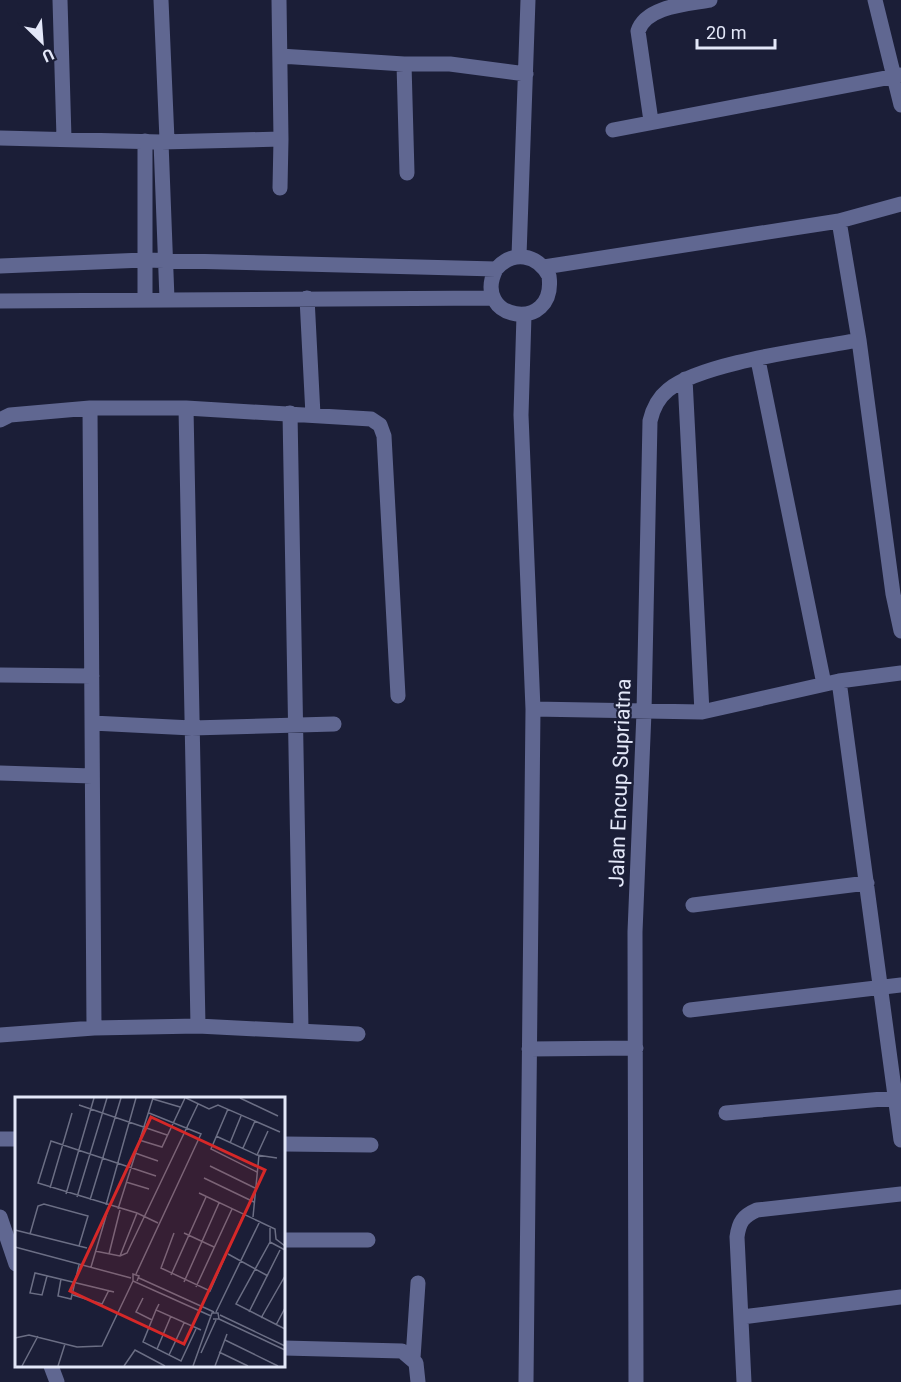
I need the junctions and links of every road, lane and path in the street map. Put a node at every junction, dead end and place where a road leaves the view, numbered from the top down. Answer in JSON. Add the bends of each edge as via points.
{"nodes":[{"id":1,"x":60,"y":0,"type":"edge"},
{"id":2,"x":161,"y":0,"type":"edge"},
{"id":3,"x":279,"y":0,"type":"edge"},
{"id":4,"x":528,"y":0,"type":"edge"},
{"id":5,"x":710,"y":0,"type":"edge"},
{"id":6,"x":875,"y":0,"type":"edge"},
{"id":7,"x":280,"y":56,"type":"junction"},
{"id":8,"x":404,"y":64,"type":"junction"},
{"id":9,"x":526,"y":74,"type":"junction"},
{"id":10,"x":898,"y":76,"type":"edge"},
{"id":11,"x":901,"y":105,"type":"edge"},
{"id":12,"x":651,"y":121,"type":"junction"},
{"id":13,"x":613,"y":130,"type":"dead end"},
{"id":14,"x":0,"y":138,"type":"edge"},
{"id":15,"x":64,"y":138,"type":"junction"},
{"id":16,"x":281,"y":139,"type":"junction"},
{"id":17,"x":145,"y":141,"type":"junction"},
{"id":18,"x":164,"y":141,"type":"junction"},
{"id":19,"x":407,"y":173,"type":"dead end"},
{"id":20,"x":280,"y":188,"type":"dead end"},
{"id":21,"x":901,"y":204,"type":"edge"},
{"id":22,"x":839,"y":222,"type":"junction"},
{"id":23,"x":519,"y":256,"type":"junction"},
{"id":24,"x":144,"y":260,"type":"junction"},
{"id":25,"x":167,"y":261,"type":"junction"},
{"id":26,"x":0,"y":266,"type":"edge"},
{"id":27,"x":544,"y":267,"type":"junction"},
{"id":28,"x":496,"y":269,"type":"junction"},
{"id":29,"x":307,"y":298,"type":"junction"},
{"id":30,"x":493,"y":298,"type":"junction"},
{"id":31,"x":145,"y":299,"type":"junction"},
{"id":32,"x":167,"y":299,"type":"junction"},
{"id":33,"x":0,"y":301,"type":"edge"},
{"id":34,"x":524,"y":315,"type":"junction"},
{"id":35,"x":859,"y":340,"type":"junction"},
{"id":36,"x":758,"y":360,"type":"junction"},
{"id":37,"x":685,"y":379,"type":"junction"},
{"id":38,"x":90,"y":408,"type":"junction"},
{"id":39,"x":186,"y":408,"type":"junction"},
{"id":40,"x":290,"y":413,"type":"junction"},
{"id":41,"x":313,"y":415,"type":"junction"},
{"id":42,"x":0,"y":420,"type":"edge"},
{"id":43,"x":901,"y":631,"type":"edge"},
{"id":44,"x":901,"y":673,"type":"edge"},
{"id":45,"x":0,"y":675,"type":"edge"},
{"id":46,"x":92,"y":676,"type":"junction"},
{"id":47,"x":831,"y":683,"type":"junction"},
{"id":48,"x":398,"y":696,"type":"dead end"},
{"id":49,"x":533,"y":709,"type":"junction"},
{"id":50,"x":644,"y":712,"type":"junction"},
{"id":51,"x":702,"y":712,"type":"junction"},
{"id":52,"x":92,"y":723,"type":"junction"},
{"id":53,"x":334,"y":724,"type":"dead end"},
{"id":54,"x":296,"y":726,"type":"junction"},
{"id":55,"x":192,"y":728,"type":"junction"},
{"id":56,"x":0,"y":773,"type":"edge"},
{"id":57,"x":92,"y":776,"type":"junction"},
{"id":58,"x":867,"y":883,"type":"junction"},
{"id":59,"x":693,"y":905,"type":"dead end"},
{"id":60,"x":901,"y":985,"type":"edge"},
{"id":61,"x":880,"y":988,"type":"junction"},
{"id":62,"x":690,"y":1010,"type":"dead end"},
{"id":63,"x":198,"y":1026,"type":"junction"},
{"id":64,"x":94,"y":1028,"type":"junction"},
{"id":65,"x":301,"y":1030,"type":"junction"},
{"id":66,"x":358,"y":1034,"type":"dead end"},
{"id":67,"x":0,"y":1035,"type":"edge"},
{"id":68,"x":636,"y":1048,"type":"junction"},
{"id":69,"x":528,"y":1049,"type":"junction"},
{"id":70,"x":894,"y":1098,"type":"junction"},
{"id":71,"x":726,"y":1113,"type":"dead end"},
{"id":72,"x":901,"y":1140,"type":"edge"},
{"id":73,"x":285,"y":1144,"type":"edge"},
{"id":74,"x":370,"y":1145,"type":"dead end"},
{"id":75,"x":901,"y":1194,"type":"edge"},
{"id":76,"x":0,"y":1217,"type":"edge"},
{"id":77,"x":12,"y":1239,"type":"edge"},
{"id":78,"x":285,"y":1240,"type":"edge"},
{"id":79,"x":368,"y":1240,"type":"dead end"},
{"id":80,"x":15,"y":1258,"type":"edge"},
{"id":81,"x":418,"y":1283,"type":"dead end"},
{"id":82,"x":901,"y":1297,"type":"edge"},
{"id":83,"x":742,"y":1317,"type":"junction"},
{"id":84,"x":285,"y":1348,"type":"edge"},
{"id":85,"x":413,"y":1358,"type":"junction"},
{"id":86,"x":52,"y":1367,"type":"edge"},
{"id":87,"x":57,"y":1382,"type":"edge"},
{"id":88,"x":418,"y":1382,"type":"edge"},
{"id":89,"x":526,"y":1382,"type":"edge"},
{"id":90,"x":636,"y":1382,"type":"edge"},
{"id":91,"x":744,"y":1382,"type":"edge"}],
"edges":[{"from":1,"to":15,"type":"street"},
{"from":2,"to":18,"type":"street"},
{"from":3,"to":7,"type":"street"},
{"from":4,"to":9,"type":"street"},
{"from":5,"to":12,"type":"street","via":[[653,14],[640,24]]},
{"from":6,"to":10,"type":"street"},
{"from":7,"to":8,"type":"street"},
{"from":7,"to":16,"type":"street"},
{"from":8,"to":9,"type":"street","via":[[450,64]]},
{"from":8,"to":19,"type":"street"},
{"from":9,"to":23,"type":"street"},
{"from":10,"to":11,"type":"street"},
{"from":10,"to":12,"type":"street"},
{"from":12,"to":13,"type":"street"},
{"from":14,"to":15,"type":"street"},
{"from":15,"to":17,"type":"street"},
{"from":16,"to":18,"type":"street"},
{"from":16,"to":20,"type":"street"},
{"from":17,"to":18,"type":"street"},
{"from":17,"to":24,"type":"street"},
{"from":18,"to":25,"type":"street"},
{"from":21,"to":22,"type":"street"},
{"from":22,"to":27,"type":"street"},
{"from":22,"to":35,"type":"street"},
{"from":23,"to":27,"type":"street","via":[[529,257]]},
{"from":23,"to":28,"type":"street","via":[[502,262]]},
{"from":24,"to":25,"type":"street"},
{"from":24,"to":26,"type":"street"},
{"from":24,"to":31,"type":"street"},
{"from":25,"to":28,"type":"street"},
{"from":25,"to":32,"type":"street"},
{"from":27,"to":34,"type":"street","via":[[550,287],[548,297],[534,312]]},
{"from":28,"to":30,"type":"street","via":[[492,278]]},
{"from":29,"to":30,"type":"street"},
{"from":29,"to":32,"type":"street"},
{"from":29,"to":41,"type":"street"},
{"from":30,"to":34,"type":"street","via":[[500,308]]},
{"from":31,"to":32,"type":"street"},
{"from":31,"to":33,"type":"street"},
{"from":34,"to":49,"type":"street","via":[[522,415]]},
{"from":35,"to":36,"type":"street","name":"Jalan Encup Supriatna"},
{"from":35,"to":43,"type":"street"},
{"from":36,"to":37,"type":"street","name":"Jalan Encup Supriatna"},
{"from":36,"to":47,"type":"street"},
{"from":37,"to":50,"type":"street","name":"Jalan Encup Supriatna","via":[[660,398],[652,408],[650,421]]},
{"from":37,"to":51,"type":"street"},
{"from":38,"to":39,"type":"street"},
{"from":38,"to":42,"type":"street","via":[[9,415]]},
{"from":38,"to":46,"type":"street"},
{"from":39,"to":40,"type":"street"},
{"from":39,"to":55,"type":"street"},
{"from":40,"to":41,"type":"street"},
{"from":40,"to":54,"type":"street"},
{"from":41,"to":48,"type":"street","via":[[371,419],[380,425],[384,436]]},
{"from":44,"to":47,"type":"street"},
{"from":45,"to":46,"type":"street"},
{"from":46,"to":52,"type":"street"},
{"from":47,"to":51,"type":"street"},
{"from":47,"to":58,"type":"street"},
{"from":49,"to":50,"type":"street"},
{"from":49,"to":69,"type":"street"},
{"from":50,"to":51,"type":"street"},
{"from":50,"to":68,"type":"street","name":"Jalan Encup Supriatna","via":[[635,932]]},
{"from":52,"to":55,"type":"street"},
{"from":52,"to":57,"type":"street"},
{"from":53,"to":54,"type":"street"},
{"from":54,"to":55,"type":"street"},
{"from":54,"to":65,"type":"street"},
{"from":55,"to":63,"type":"street"},
{"from":56,"to":57,"type":"street"},
{"from":57,"to":64,"type":"street"},
{"from":58,"to":59,"type":"street"},
{"from":58,"to":61,"type":"street"},
{"from":60,"to":61,"type":"street"},
{"from":61,"to":62,"type":"street"},
{"from":61,"to":70,"type":"street"},
{"from":63,"to":64,"type":"street"},
{"from":63,"to":65,"type":"street"},
{"from":64,"to":67,"type":"street"},
{"from":65,"to":66,"type":"street"},
{"from":68,"to":69,"type":"street"},
{"from":68,"to":90,"type":"street","name":"Jalan Encup Supriatna"},
{"from":69,"to":89,"type":"street"},
{"from":70,"to":71,"type":"street"},
{"from":70,"to":72,"type":"street"},
{"from":73,"to":74,"type":"street"},
{"from":75,"to":83,"type":"street","via":[[747,1214],[739,1224],[737,1237]]},
{"from":76,"to":77,"type":"street"},
{"from":77,"to":80,"type":"street"},
{"from":78,"to":79,"type":"street"},
{"from":81,"to":85,"type":"street"},
{"from":82,"to":83,"type":"street"},
{"from":83,"to":91,"type":"street"},
{"from":84,"to":85,"type":"street","via":[[394,1350]]},
{"from":85,"to":88,"type":"street"},
{"from":86,"to":87,"type":"street"}]}
